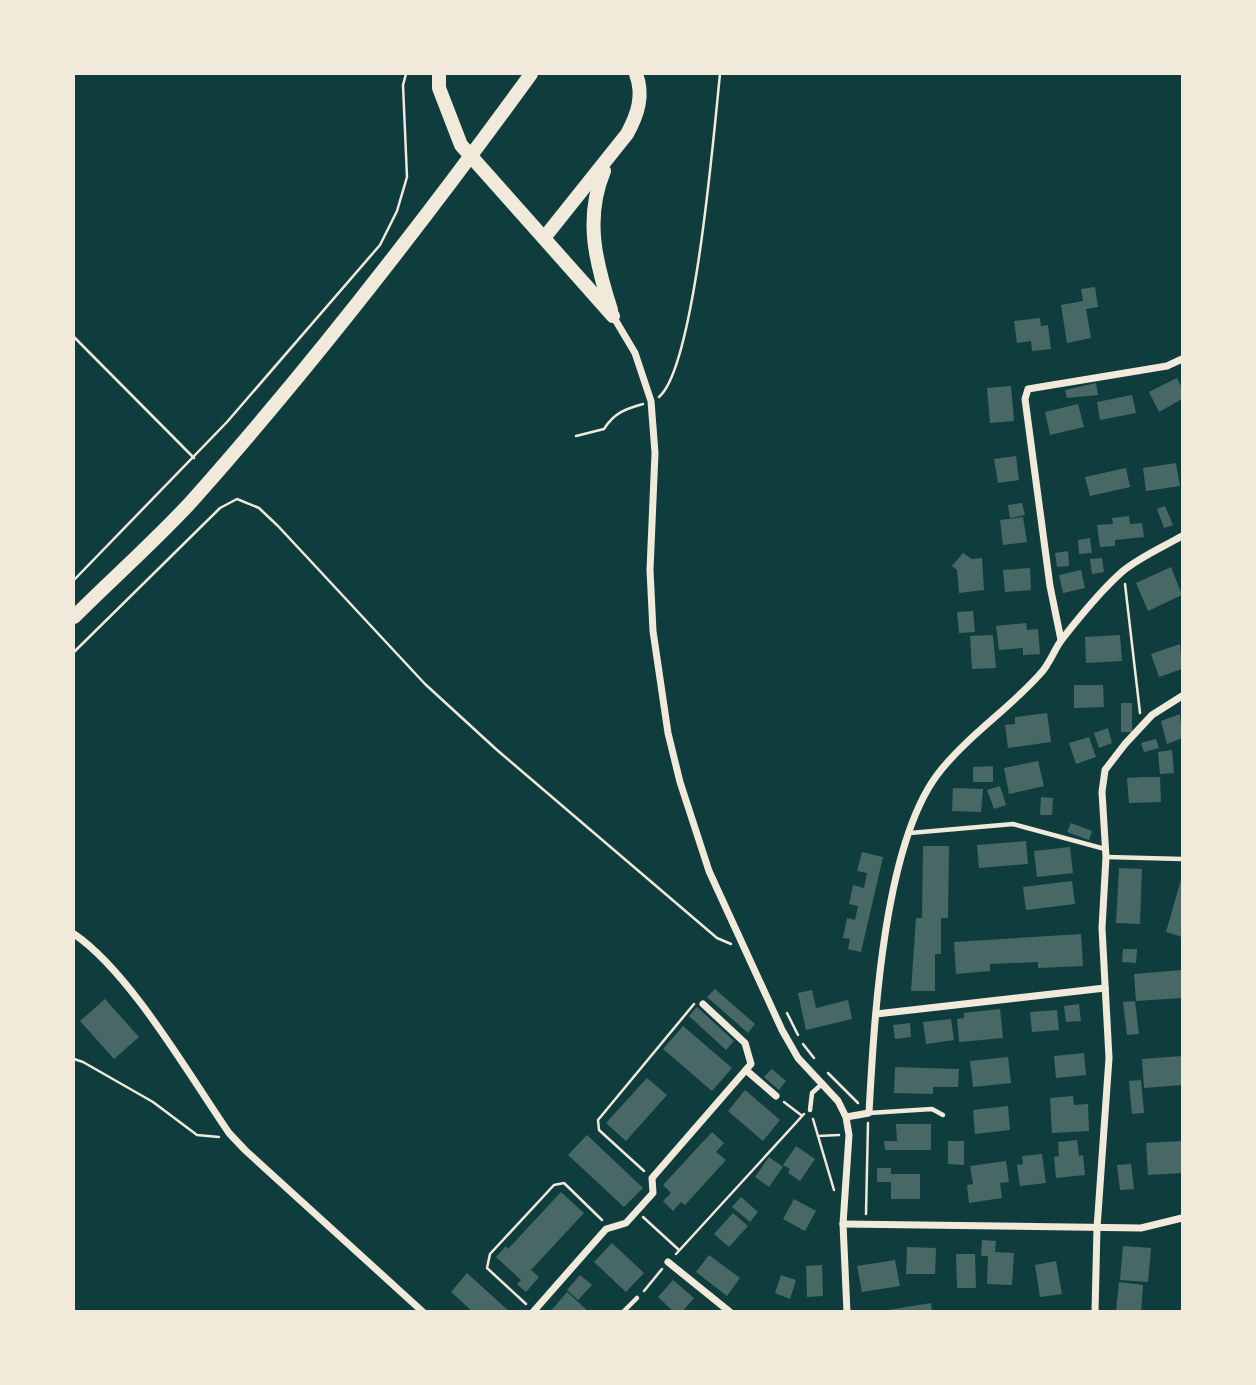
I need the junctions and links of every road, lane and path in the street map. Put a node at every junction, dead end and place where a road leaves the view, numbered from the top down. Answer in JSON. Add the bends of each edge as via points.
{"nodes":[{"id":1,"x":406,"y":74,"type":"edge"},
{"id":2,"x":439,"y":74,"type":"edge"},
{"id":3,"x":636,"y":74,"type":"edge"},
{"id":4,"x":720,"y":74,"type":"edge"},
{"id":5,"x":531,"y":77,"type":"edge"},
{"id":6,"x":610,"y":156,"type":"junction"},
{"id":7,"x":544,"y":238,"type":"junction"},
{"id":8,"x":613,"y":316,"type":"junction"},
{"id":9,"x":74,"y":337,"type":"edge"},
{"id":10,"x":1182,"y":359,"type":"edge"},
{"id":11,"x":651,"y":401,"type":"junction"},
{"id":12,"x":662,"y":407,"type":"dead end"},
{"id":13,"x":576,"y":436,"type":"dead end"},
{"id":14,"x":194,"y":458,"type":"junction"},
{"id":15,"x":1182,"y":537,"type":"edge"},
{"id":16,"x":1124,"y":571,"type":"junction"},
{"id":17,"x":74,"y":580,"type":"edge"},
{"id":18,"x":74,"y":617,"type":"edge"},
{"id":19,"x":1061,"y":640,"type":"junction"},
{"id":20,"x":74,"y":652,"type":"edge"},
{"id":21,"x":1182,"y":696,"type":"edge"},
{"id":22,"x":1142,"y":727,"type":"junction"},
{"id":23,"x":910,"y":833,"type":"junction"},
{"id":24,"x":1106,"y":853,"type":"junction"},
{"id":25,"x":1182,"y":859,"type":"edge"},
{"id":26,"x":74,"y":934,"type":"edge"},
{"id":27,"x":742,"y":944,"type":"junction"},
{"id":28,"x":1105,"y":988,"type":"junction"},
{"id":29,"x":703,"y":1004,"type":"joint"},
{"id":30,"x":785,"y":1009,"type":"dead end"},
{"id":31,"x":876,"y":1014,"type":"junction"},
{"id":32,"x":74,"y":1059,"type":"edge"},
{"id":33,"x":817,"y":1062,"type":"dead end"},
{"id":34,"x":746,"y":1070,"type":"junction"},
{"id":35,"x":826,"y":1071,"type":"dead end"},
{"id":36,"x":823,"y":1083,"type":"junction"},
{"id":37,"x":776,"y":1096,"type":"joint"},
{"id":38,"x":810,"y":1110,"type":"junction"},
{"id":39,"x":869,"y":1113,"type":"junction"},
{"id":40,"x":943,"y":1115,"type":"dead end"},
{"id":41,"x":802,"y":1116,"type":"junction"},
{"id":42,"x":846,"y":1117,"type":"junction"},
{"id":43,"x":229,"y":1133,"type":"junction"},
{"id":44,"x":849,"y":1135,"type":"junction"},
{"id":45,"x":818,"y":1136,"type":"junction"},
{"id":46,"x":652,"y":1178,"type":"junction"},
{"id":47,"x":835,"y":1193,"type":"dead end"},
{"id":48,"x":636,"y":1212,"type":"junction"},
{"id":49,"x":1182,"y":1218,"type":"edge"},
{"id":50,"x":843,"y":1224,"type":"junction"},
{"id":51,"x":865,"y":1224,"type":"junction"},
{"id":52,"x":1097,"y":1228,"type":"junction"},
{"id":53,"x":606,"y":1229,"type":"junction"},
{"id":54,"x":680,"y":1250,"type":"junction"},
{"id":55,"x":668,"y":1262,"type":"junction"},
{"id":56,"x":637,"y":1298,"type":"joint"},
{"id":57,"x":423,"y":1311,"type":"edge"},
{"id":58,"x":533,"y":1311,"type":"edge"},
{"id":59,"x":623,"y":1311,"type":"edge"},
{"id":60,"x":730,"y":1311,"type":"edge"},
{"id":61,"x":847,"y":1311,"type":"edge"},
{"id":62,"x":1095,"y":1311,"type":"edge"}],
"edges":[{"from":1,"to":14,"type":"path","via":[[407,177],[380,245]]},
{"from":2,"to":7,"type":"main road","via":[[439,88],[461,145]]},
{"from":3,"to":6,"type":"main road","via":[[641,88],[637,116]]},
{"from":4,"to":12,"type":"path","via":[[694,292]]},
{"from":5,"to":18,"type":"main road","via":[[337,332],[189,504]]},
{"from":6,"to":7,"type":"main road"},
{"from":6,"to":8,"type":"main road","via":[[592,220],[595,261]]},
{"from":7,"to":8,"type":"main road"},
{"from":8,"to":11,"type":"street","via":[[635,353]]},
{"from":9,"to":14,"type":"path"},
{"from":10,"to":19,"type":"street","via":[[1167,366],[1028,389],[1025,399]]},
{"from":11,"to":13,"type":"path","via":[[621,410],[604,429]]},
{"from":11,"to":27,"type":"street","via":[[655,453],[650,570],[662,695],[694,830]]},
{"from":14,"to":17,"type":"path"},
{"from":15,"to":16,"type":"street"},
{"from":16,"to":19,"type":"street"},
{"from":16,"to":22,"type":"path"},
{"from":19,"to":23,"type":"street","via":[[1041,673],[940,770]]},
{"from":20,"to":27,"type":"path","via":[[220,508],[237,499],[259,508],[425,684],[497,750],[717,938]]},
{"from":21,"to":22,"type":"street"},
{"from":22,"to":24,"type":"street","via":[[1105,770]]},
{"from":23,"to":24,"type":"lane","via":[[1013,824]]},
{"from":23,"to":31,"type":"street","via":[[891,898]]},
{"from":24,"to":25,"type":"lane"},
{"from":24,"to":28,"type":"street"},
{"from":26,"to":43,"type":"street","via":[[138,1002]]},
{"from":27,"to":36,"type":"street","via":[[798,1058]]},
{"from":28,"to":31,"type":"street"},
{"from":28,"to":52,"type":"street","via":[[1109,1058]]},
{"from":29,"to":34,"type":"street","via":[[745,1043],[752,1061]]},
{"from":29,"to":46,"type":"path","via":[[694,1004],[598,1120],[599,1130]]},
{"from":30,"to":33,"type":"path"},
{"from":31,"to":39,"type":"street"},
{"from":32,"to":43,"type":"path","via":[[153,1102],[197,1135],[216,1139]]},
{"from":34,"to":37,"type":"street"},
{"from":34,"to":46,"type":"street"},
{"from":35,"to":39,"type":"path"},
{"from":36,"to":38,"type":"lane","via":[[812,1093]]},
{"from":36,"to":42,"type":"street"},
{"from":37,"to":41,"type":"path"},
{"from":38,"to":41,"type":"path"},
{"from":38,"to":45,"type":"path"},
{"from":39,"to":40,"type":"lane","via":[[932,1109]]},
{"from":39,"to":42,"type":"street"},
{"from":39,"to":51,"type":"path"},
{"from":41,"to":54,"type":"path"},
{"from":42,"to":44,"type":"street"},
{"from":43,"to":57,"type":"street"},
{"from":44,"to":45,"type":"path"},
{"from":44,"to":50,"type":"street"},
{"from":45,"to":47,"type":"path"},
{"from":46,"to":48,"type":"street","via":[[653,1193]]},
{"from":48,"to":53,"type":"street","via":[[626,1223]]},
{"from":48,"to":54,"type":"path"},
{"from":49,"to":52,"type":"street","via":[[1141,1228]]},
{"from":50,"to":51,"type":"street"},
{"from":50,"to":61,"type":"street"},
{"from":51,"to":52,"type":"street"},
{"from":52,"to":62,"type":"street"},
{"from":53,"to":58,"type":"street"},
{"from":53,"to":58,"type":"path","via":[[564,1183],[554,1185],[490,1254],[487,1268]]},
{"from":54,"to":55,"type":"path"},
{"from":55,"to":56,"type":"path"},
{"from":55,"to":60,"type":"street"},
{"from":56,"to":59,"type":"lane"}]}
